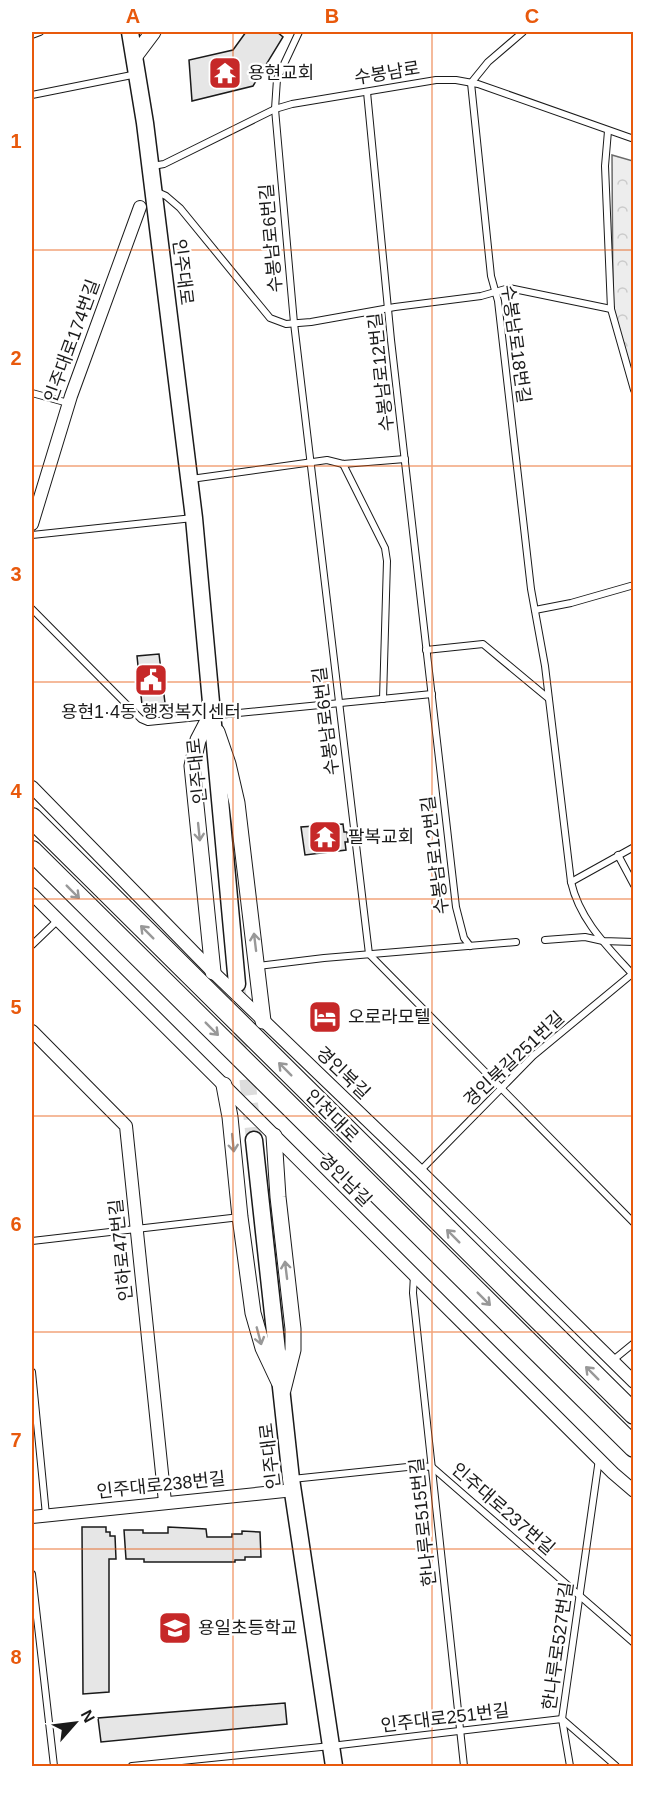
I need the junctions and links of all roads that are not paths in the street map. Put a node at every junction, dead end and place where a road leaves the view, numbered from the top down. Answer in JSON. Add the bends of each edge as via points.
{"nodes":[{"id":1,"x":40,"y":32,"type":"edge"},
{"id":2,"x":130,"y":32,"type":"edge"},
{"id":3,"x":153,"y":32,"type":"edge"},
{"id":4,"x":299,"y":32,"type":"edge"},
{"id":5,"x":523,"y":32,"type":"edge"},
{"id":6,"x":32,"y":35,"type":"edge"},
{"id":7,"x":135,"y":56,"type":"junction"},
{"id":8,"x":138,"y":74,"type":"junction"},
{"id":9,"x":471,"y":83,"type":"junction"},
{"id":10,"x":367,"y":92,"type":"junction"},
{"id":11,"x":32,"y":95,"type":"edge"},
{"id":12,"x":274,"y":110,"type":"junction"},
{"id":13,"x":608,"y":131,"type":"junction"},
{"id":14,"x":633,"y":139,"type":"edge"},
{"id":15,"x":152,"y":179,"type":"junction"},
{"id":16,"x":140,"y":207,"type":"junction"},
{"id":17,"x":156,"y":212,"type":"junction"},
{"id":18,"x":495,"y":291,"type":"junction"},
{"id":19,"x":389,"y":308,"type":"junction"},
{"id":20,"x":611,"y":309,"type":"junction"},
{"id":21,"x":294,"y":323,"type":"junction"},
{"id":22,"x":633,"y":390,"type":"edge"},
{"id":23,"x":32,"y":393,"type":"edge"},
{"id":24,"x":68,"y":404,"type":"junction"},
{"id":25,"x":405,"y":459,"type":"junction"},
{"id":26,"x":310,"y":463,"type":"junction"},
{"id":27,"x":343,"y":464,"type":"junction"},
{"id":28,"x":189,"y":479,"type":"junction"},
{"id":29,"x":194,"y":518,"type":"junction"},
{"id":30,"x":32,"y":524,"type":"edge"},
{"id":31,"x":32,"y":535,"type":"edge"},
{"id":32,"x":633,"y":585,"type":"edge"},
{"id":33,"x":32,"y":609,"type":"edge"},
{"id":34,"x":535,"y":610,"type":"junction"},
{"id":35,"x":426,"y":650,"type":"junction"},
{"id":36,"x":432,"y":694,"type":"junction"},
{"id":37,"x":548,"y":698,"type":"junction"},
{"id":38,"x":383,"y":699,"type":"junction"},
{"id":39,"x":339,"y":704,"type":"junction"},
{"id":40,"x":211,"y":715,"type":"junction"},
{"id":41,"x":32,"y":787,"type":"edge"},
{"id":42,"x":32,"y":818,"type":"edge"},
{"id":43,"x":633,"y":847,"type":"edge"},
{"id":44,"x":32,"y":850,"type":"edge"},
{"id":45,"x":618,"y":855,"type":"junction"},
{"id":46,"x":571,"y":882,"type":"junction"},
{"id":47,"x":633,"y":885,"type":"edge"},
{"id":48,"x":32,"y":894,"type":"edge"},
{"id":49,"x":58,"y":920,"type":"junction"},
{"id":50,"x":545,"y":940,"type":"dead end"},
{"id":51,"x":603,"y":941,"type":"junction"},
{"id":52,"x":516,"y":942,"type":"dead end"},
{"id":53,"x":633,"y":942,"type":"edge"},
{"id":54,"x":32,"y":945,"type":"edge"},
{"id":55,"x":470,"y":946,"type":"junction"},
{"id":56,"x":369,"y":954,"type":"junction"},
{"id":57,"x":258,"y":966,"type":"junction"},
{"id":58,"x":213,"y":972,"type":"junction"},
{"id":59,"x":633,"y":975,"type":"edge"},
{"id":60,"x":237,"y":984,"type":"tunnel mouth"},
{"id":61,"x":263,"y":1021,"type":"junction"},
{"id":62,"x":32,"y":1031,"type":"edge"},
{"id":63,"x":224,"y":1085,"type":"junction"},
{"id":64,"x":501,"y":1088,"type":"junction"},
{"id":65,"x":274,"y":1136,"type":"junction"},
{"id":66,"x":254,"y":1140,"type":"tunnel mouth"},
{"id":67,"x":420,"y":1171,"type":"junction"},
{"id":68,"x":240,"y":1217,"type":"junction"},
{"id":69,"x":633,"y":1223,"type":"edge"},
{"id":70,"x":136,"y":1229,"type":"junction"},
{"id":71,"x":32,"y":1241,"type":"edge"},
{"id":72,"x":414,"y":1275,"type":"junction"},
{"id":73,"x":633,"y":1343,"type":"edge"},
{"id":74,"x":612,"y":1362,"type":"junction"},
{"id":75,"x":32,"y":1372,"type":"edge"},
{"id":76,"x":633,"y":1382,"type":"edge"},
{"id":77,"x":283,"y":1390,"type":"junction"},
{"id":78,"x":633,"y":1414,"type":"edge"},
{"id":79,"x":633,"y":1447,"type":"edge"},
{"id":80,"x":599,"y":1459,"type":"junction"},
{"id":81,"x":432,"y":1467,"type":"junction"},
{"id":82,"x":292,"y":1484,"type":"junction"},
{"id":83,"x":633,"y":1491,"type":"edge"},
{"id":84,"x":165,"y":1502,"type":"junction"},
{"id":85,"x":46,"y":1515,"type":"junction"},
{"id":86,"x":32,"y":1517,"type":"edge"},
{"id":87,"x":32,"y":1574,"type":"edge"},
{"id":88,"x":580,"y":1596,"type":"junction"},
{"id":89,"x":633,"y":1643,"type":"edge"},
{"id":90,"x":562,"y":1719,"type":"junction"},
{"id":91,"x":460,"y":1731,"type":"junction"},
{"id":92,"x":331,"y":1746,"type":"junction"},
{"id":93,"x":190,"y":1764,"type":"edge"},
{"id":94,"x":54,"y":1767,"type":"edge"},
{"id":95,"x":132,"y":1767,"type":"edge"},
{"id":96,"x":334,"y":1767,"type":"edge"},
{"id":97,"x":464,"y":1767,"type":"edge"},
{"id":98,"x":570,"y":1767,"type":"edge"},
{"id":99,"x":616,"y":1767,"type":"edge"}],
"edges":[{"from":1,"to":6,"type":"lane"},
{"from":2,"to":7,"type":"main road","name":"인주대로"},
{"from":3,"to":7,"type":"street"},
{"from":4,"to":12,"type":"lane","name":"수봉남로6번길","via":[[277,79]]},
{"from":5,"to":9,"type":"lane","via":[[488,62]]},
{"from":7,"to":8,"type":"main road","name":"인주대로"},
{"from":8,"to":11,"type":"lane"},
{"from":8,"to":15,"type":"main road","name":"인주대로"},
{"from":9,"to":10,"type":"lane","name":"수봉남로","via":[[436,80]]},
{"from":9,"to":13,"type":"lane","name":"수봉남로"},
{"from":9,"to":18,"type":"lane","name":"수봉남로18번길"},
{"from":10,"to":12,"type":"lane","name":"수봉남로"},
{"from":10,"to":19,"type":"lane","name":"수봉남로12번길"},
{"from":12,"to":15,"type":"lane","name":"수봉남로","via":[[164,164]]},
{"from":12,"to":21,"type":"lane","name":"수봉남로6번길"},
{"from":13,"to":14,"type":"lane","name":"수봉남로"},
{"from":13,"to":20,"type":"lane","via":[[605,166]]},
{"from":15,"to":16,"type":"street","name":"인주대로174번길"},
{"from":15,"to":17,"type":"main road","name":"인주대로"},
{"from":15,"to":21,"type":"lane","via":[[270,318]]},
{"from":16,"to":17,"type":"street","via":[[146,205]]},
{"from":16,"to":24,"type":"street","name":"인주대로174번길"},
{"from":17,"to":28,"type":"main road","name":"인주대로"},
{"from":18,"to":19,"type":"lane"},
{"from":18,"to":20,"type":"lane","via":[[509,288]]},
{"from":18,"to":34,"type":"lane","name":"수봉남로18번길"},
{"from":19,"to":21,"type":"lane"},
{"from":19,"to":25,"type":"lane","name":"수봉남로12번길"},
{"from":20,"to":22,"type":"lane"},
{"from":21,"to":26,"type":"lane","name":"수봉남로6번길"},
{"from":23,"to":24,"type":"lane"},
{"from":24,"to":30,"type":"street","name":"인주대로174번길"},
{"from":25,"to":27,"type":"lane"},
{"from":25,"to":35,"type":"lane","name":"수봉남로12번길"},
{"from":26,"to":27,"type":"lane","via":[[327,460]]},
{"from":26,"to":28,"type":"lane"},
{"from":26,"to":39,"type":"lane","name":"수봉남로6번길"},
{"from":27,"to":38,"type":"lane","via":[[386,548]]},
{"from":28,"to":29,"type":"main road","name":"인주대로"},
{"from":29,"to":31,"type":"lane"},
{"from":29,"to":40,"type":"main road","name":"인주대로"},
{"from":32,"to":34,"type":"lane"},
{"from":33,"to":40,"type":"lane","via":[[141,719],[148,722]]},
{"from":34,"to":37,"type":"lane","name":"수봉남로18번길"},
{"from":35,"to":36,"type":"lane","name":"수봉남로12번길"},
{"from":35,"to":37,"type":"lane","via":[[483,644]]},
{"from":36,"to":38,"type":"lane"},
{"from":36,"to":55,"type":"lane","name":"수봉남로12번길","via":[[456,907]]},
{"from":37,"to":46,"type":"lane","name":"수봉남로18번길"},
{"from":38,"to":39,"type":"lane"},
{"from":39,"to":40,"type":"lane"},
{"from":39,"to":56,"type":"lane","name":"수봉남로6번길"},
{"from":57,"to":40,"type":"street","one_way":true,"via":[[237,803]]},
{"from":40,"to":58,"type":"street","one_way":true,"via":[[198,740],[192,766]]},
{"from":40,"to":60,"type":"main road","name":"인주대로"},
{"from":41,"to":58,"type":"street","name":"경인북길"},
{"from":78,"to":42,"type":"highway","name":"인천대로","one_way":true},
{"from":43,"to":45,"type":"lane"},
{"from":44,"to":79,"type":"highway","name":"인천대로","one_way":true},
{"from":45,"to":46,"type":"lane"},
{"from":45,"to":47,"type":"lane"},
{"from":46,"to":51,"type":"lane","name":"수봉남로18번길","via":[[582,913]]},
{"from":48,"to":49,"type":"street","name":"경인남길"},
{"from":49,"to":54,"type":"lane"},
{"from":49,"to":63,"type":"street","name":"경인남길"},
{"from":50,"to":51,"type":"lane","via":[[585,937]]},
{"from":51,"to":53,"type":"lane"},
{"from":51,"to":59,"type":"lane","name":"수봉남로18번길"},
{"from":52,"to":55,"type":"lane"},
{"from":55,"to":56,"type":"lane"},
{"from":56,"to":57,"type":"lane"},
{"from":56,"to":64,"type":"lane"},
{"from":57,"to":61,"type":"street"},
{"from":58,"to":61,"type":"street","name":"경인북길"},
{"from":59,"to":64,"type":"lane","name":"경인북길251번길","via":[[533,1056]]},
{"from":61,"to":67,"type":"street","name":"경인북길"},
{"from":62,"to":70,"type":"street","name":"인하로47번길","via":[[126,1126]]},
{"from":63,"to":65,"type":"street","name":"경인남길"},
{"from":63,"to":68,"type":"street","one_way":true},
{"from":64,"to":67,"type":"lane","name":"경인북길251번길"},
{"from":64,"to":69,"type":"lane"},
{"from":65,"to":72,"type":"street","name":"경인남길"},
{"from":77,"to":65,"type":"street","one_way":true,"via":[[294,1329]]},
{"from":66,"to":77,"type":"main road","name":"인주대로"},
{"from":67,"to":74,"type":"street","name":"경인북길"},
{"from":68,"to":70,"type":"lane"},
{"from":68,"to":77,"type":"street","one_way":true,"via":[[253,1313],[263,1348]]},
{"from":70,"to":71,"type":"lane"},
{"from":70,"to":84,"type":"street","name":"인하로47번길"},
{"from":72,"to":80,"type":"street","name":"경인남길"},
{"from":72,"to":81,"type":"lane","name":"한나루로515번길"},
{"from":73,"to":74,"type":"lane"},
{"from":74,"to":76,"type":"street","name":"경인북길"},
{"from":75,"to":85,"type":"lane"},
{"from":77,"to":82,"type":"main road","name":"인주대로"},
{"from":80,"to":83,"type":"street","name":"경인남길"},
{"from":80,"to":88,"type":"lane","name":"한나루로527번길"},
{"from":81,"to":82,"type":"lane","name":"인주대로237번길"},
{"from":81,"to":88,"type":"lane","name":"인주대로237번길"},
{"from":81,"to":91,"type":"lane","name":"한나루로515번길"},
{"from":82,"to":84,"type":"street","name":"인주대로238번길"},
{"from":82,"to":92,"type":"main road","name":"인주대로"},
{"from":84,"to":85,"type":"street","name":"인주대로238번길"},
{"from":85,"to":86,"type":"street","name":"인주대로238번길"},
{"from":87,"to":94,"type":"lane"},
{"from":88,"to":89,"type":"lane","name":"인주대로237번길"},
{"from":88,"to":90,"type":"lane","name":"한나루로527번길"},
{"from":90,"to":91,"type":"lane","name":"인주대로251번길"},
{"from":90,"to":98,"type":"lane","name":"한나루로527번길"},
{"from":90,"to":99,"type":"lane"},
{"from":91,"to":92,"type":"lane","name":"인주대로251번길"},
{"from":91,"to":97,"type":"lane","name":"한나루로515번길"},
{"from":92,"to":93,"type":"lane","name":"인주대로251번길"},
{"from":92,"to":96,"type":"main road","name":"인주대로"},
{"from":93,"to":95,"type":"lane","name":"인주대로251번길"}]}
